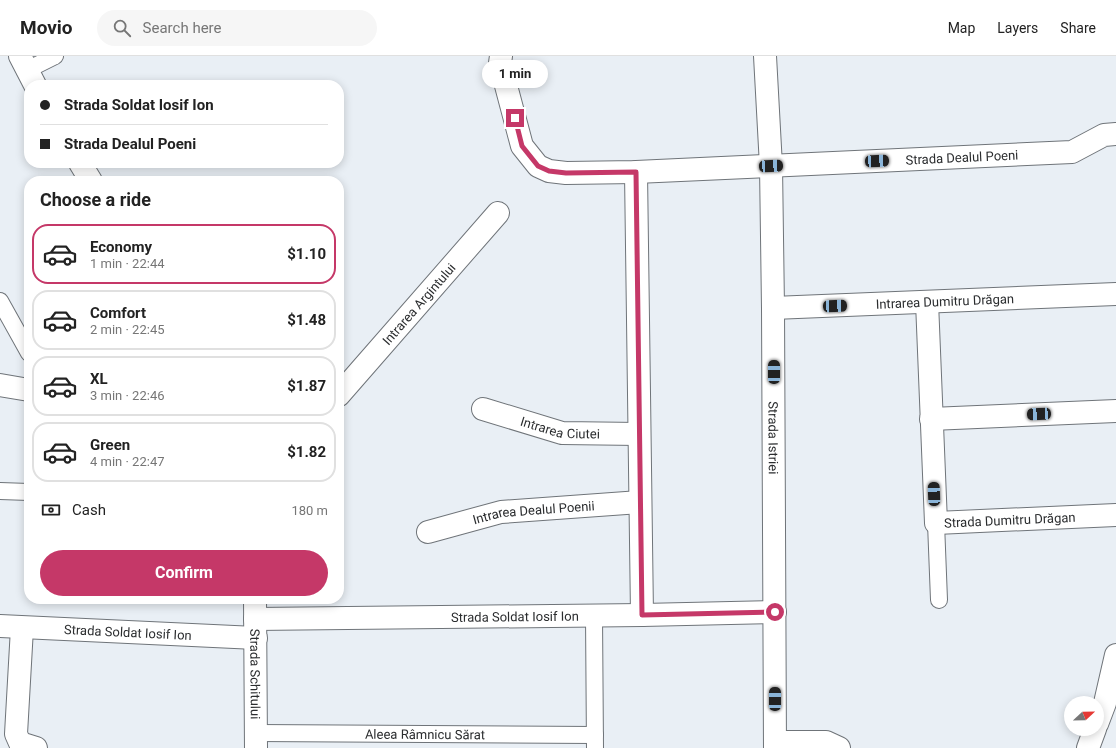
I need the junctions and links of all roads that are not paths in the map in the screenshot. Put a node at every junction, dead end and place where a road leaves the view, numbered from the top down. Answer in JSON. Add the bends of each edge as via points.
{"nodes":[{"id":1,"x":55,"y":56,"type":"edge"},
{"id":2,"x":501,"y":56,"type":"edge"},
{"id":3,"x":765,"y":56,"type":"edge"},
{"id":4,"x":27,"y":70,"type":"edge"},
{"id":5,"x":1116,"y":134,"type":"edge"},
{"id":6,"x":771,"y":166,"type":"junction"},
{"id":7,"x":636,"y":172,"type":"junction"},
{"id":8,"x":498,"y":213,"type":"dead end"},
{"id":9,"x":1116,"y":294,"type":"edge"},
{"id":10,"x":0,"y":301,"type":"edge"},
{"id":11,"x":927,"y":302,"type":"junction"},
{"id":12,"x":774,"y":308,"type":"junction"},
{"id":13,"x":24,"y":343,"type":"edge"},
{"id":14,"x":0,"y":385,"type":"edge"},
{"id":15,"x":24,"y":389,"type":"edge"},
{"id":16,"x":344,"y":389,"type":"edge"},
{"id":17,"x":483,"y":409,"type":"dead end"},
{"id":18,"x":1116,"y":411,"type":"edge"},
{"id":19,"x":931,"y":419,"type":"junction"},
{"id":20,"x":639,"y":434,"type":"junction"},
{"id":21,"x":0,"y":491,"type":"edge"},
{"id":22,"x":24,"y":492,"type":"edge"},
{"id":23,"x":640,"y":502,"type":"junction"},
{"id":24,"x":1116,"y":515,"type":"edge"},
{"id":25,"x":936,"y":523,"type":"junction"},
{"id":26,"x":428,"y":532,"type":"dead end"},
{"id":27,"x":939,"y":600,"type":"dead end"},
{"id":28,"x":775,"y":612,"type":"junction"},
{"id":29,"x":642,"y":615,"type":"junction"},
{"id":30,"x":594,"y":616,"type":"junction"},
{"id":31,"x":255,"y":618,"type":"edge"},
{"id":32,"x":0,"y":626,"type":"edge"},
{"id":33,"x":22,"y":628,"type":"junction"},
{"id":34,"x":1116,"y":655,"type":"edge"},
{"id":35,"x":1104,"y":706,"type":"edge"},
{"id":36,"x":1092,"y":736,"type":"edge"},
{"id":37,"x":256,"y":741,"type":"edge"},
{"id":38,"x":595,"y":742,"type":"edge"},
{"id":39,"x":775,"y":745,"type":"edge"},
{"id":40,"x":36,"y":748,"type":"edge"},
{"id":41,"x":839,"y":748,"type":"edge"},
{"id":42,"x":1088,"y":748,"type":"edge"}],
"edges":[{"from":1,"to":4,"type":"lane"},
{"from":2,"to":7,"type":"street","name":"Strada Dealul Poeni","via":[[500,63],[522,146],[538,166],[549,171],[566,173]]},
{"from":3,"to":6,"type":"street","name":"Strada Istriei"},
{"from":5,"to":6,"type":"street","name":"Strada Dealul Poeni","via":[[1104,135],[1072,152]]},
{"from":6,"to":7,"type":"street","name":"Strada Dealul Poeni"},
{"from":6,"to":12,"type":"street","name":"Strada Istriei"},
{"from":7,"to":20,"type":"street"},
{"from":8,"to":16,"type":"street","name":"Intrarea Argintului"},
{"from":9,"to":11,"type":"street","name":"Intrarea Dumitru Drăgan"},
{"from":10,"to":13,"type":"lane"},
{"from":11,"to":12,"type":"street","name":"Intrarea Dumitru Drăgan"},
{"from":11,"to":19,"type":"street","name":"Strada Dumitru Drăgan"},
{"from":12,"to":28,"type":"street","name":"Strada Istriei"},
{"from":14,"to":15,"type":"street"},
{"from":17,"to":20,"type":"street","name":"Intrarea Ciutei","via":[[562,433]]},
{"from":18,"to":19,"type":"street"},
{"from":19,"to":25,"type":"street","name":"Strada Dumitru Drăgan"},
{"from":20,"to":23,"type":"street"},
{"from":21,"to":22,"type":"lane"},
{"from":23,"to":26,"type":"street","name":"Intrarea Dealul Poenii","via":[[501,512]]},
{"from":23,"to":29,"type":"street"},
{"from":24,"to":25,"type":"street","name":"Strada Dumitru Drăgan"},
{"from":25,"to":27,"type":"lane"},
{"from":28,"to":29,"type":"street","name":"Strada Soldat Iosif Ion"},
{"from":28,"to":39,"type":"street","name":"Strada Istriei"},
{"from":29,"to":30,"type":"street","name":"Strada Soldat Iosif Ion"},
{"from":30,"to":31,"type":"street","name":"Strada Soldat Iosif Ion"},
{"from":30,"to":38,"type":"lane"},
{"from":31,"to":33,"type":"street","name":"Strada Soldat Iosif Ion"},
{"from":31,"to":37,"type":"street","name":"Strada Schitului"},
{"from":32,"to":33,"type":"street","name":"Strada Soldat Iosif Ion"},
{"from":33,"to":40,"type":"street","via":[[16,734],[20,744]]},
{"from":34,"to":35,"type":"street"},
{"from":36,"to":42,"type":"street"},
{"from":37,"to":38,"type":"lane","name":"Aleea Râmnicu Sărat"},
{"from":39,"to":41,"type":"street","via":[[826,742]]}]}
